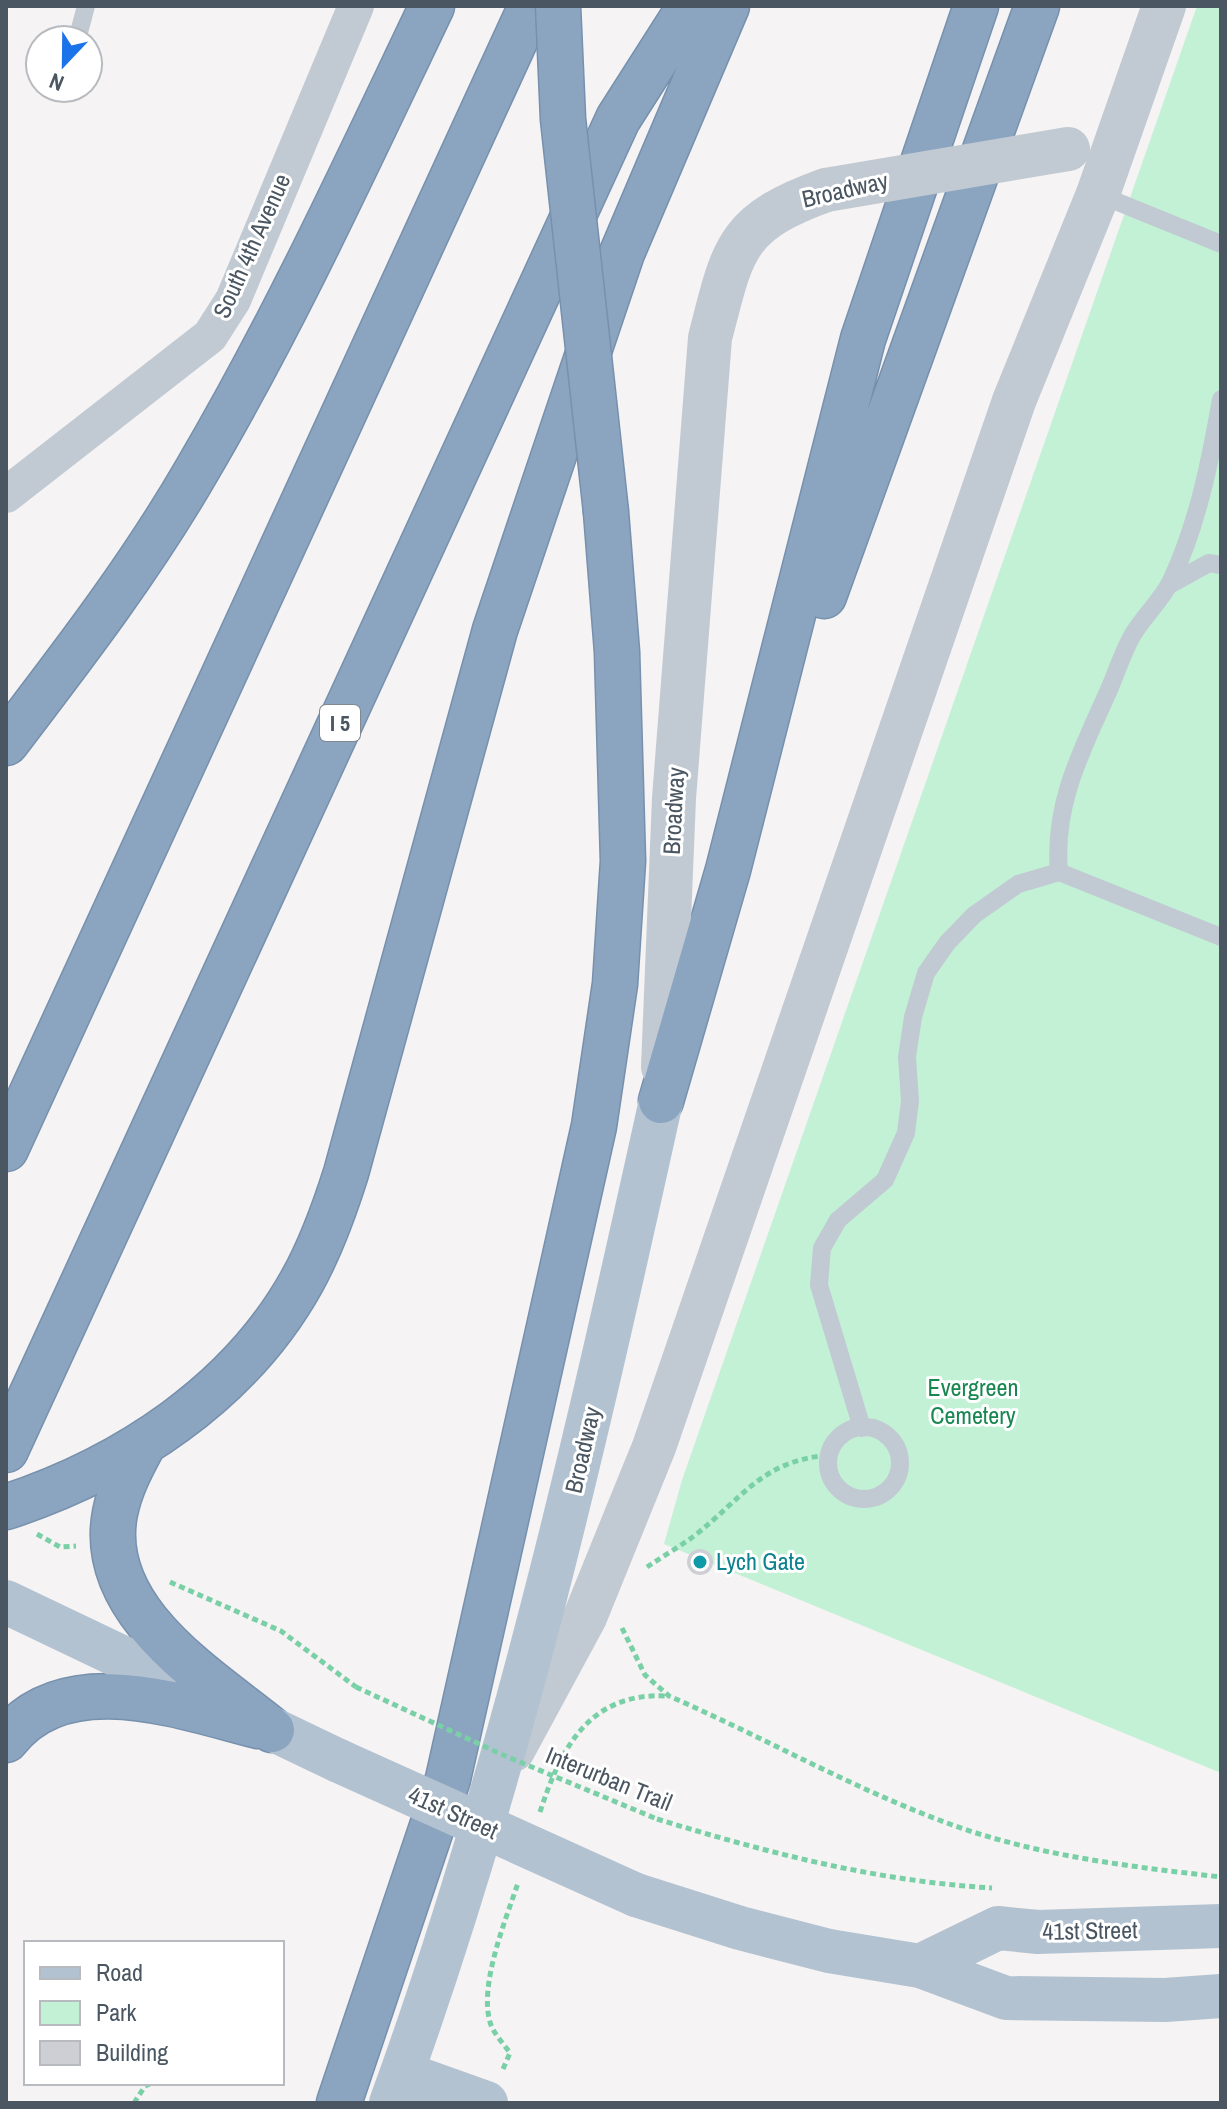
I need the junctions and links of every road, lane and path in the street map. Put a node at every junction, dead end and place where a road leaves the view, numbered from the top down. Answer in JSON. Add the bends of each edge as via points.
{"nodes":[{"id":1,"x":356,"y":6,"type":"edge"},
{"id":2,"x":432,"y":6,"type":"edge"},
{"id":3,"x":531,"y":6,"type":"edge"},
{"id":4,"x":558,"y":6,"type":"edge"},
{"id":5,"x":690,"y":6,"type":"edge"},
{"id":6,"x":727,"y":6,"type":"edge"},
{"id":7,"x":976,"y":6,"type":"edge"},
{"id":8,"x":1037,"y":6,"type":"edge"},
{"id":9,"x":1164,"y":6,"type":"edge"},
{"id":10,"x":1121,"y":126,"type":"junction"},
{"id":11,"x":1098,"y":194,"type":"junction"},
{"id":12,"x":1221,"y":244,"type":"edge"},
{"id":13,"x":1221,"y":399,"type":"edge"},
{"id":14,"x":6,"y":495,"type":"edge"},
{"id":15,"x":1221,"y":565,"type":"edge"},
{"id":16,"x":1169,"y":585,"type":"junction"},
{"id":17,"x":6,"y":743,"type":"edge"},
{"id":18,"x":728,"y":870,"type":"junction"},
{"id":19,"x":1059,"y":872,"type":"junction"},
{"id":20,"x":1221,"y":937,"type":"edge"},
{"id":21,"x":661,"y":1101,"type":"junction"},
{"id":22,"x":6,"y":1149,"type":"edge"},
{"id":23,"x":862,"y":1428,"type":"junction"},
{"id":24,"x":143,"y":1445,"type":"junction"},
{"id":25,"x":6,"y":1450,"type":"edge"},
{"id":26,"x":829,"y":1455,"type":"junction"},
{"id":27,"x":6,"y":1507,"type":"edge"},
{"id":28,"x":43,"y":1540,"type":"dead end"},
{"id":29,"x":113,"y":1541,"type":"junction"},
{"id":30,"x":617,"y":1568,"type":"junction"},
{"id":31,"x":165,"y":1577,"type":"dead end"},
{"id":32,"x":22,"y":1610,"type":"edge"},
{"id":33,"x":621,"y":1617,"type":"dead end"},
{"id":34,"x":272,"y":1730,"type":"junction"},
{"id":35,"x":6,"y":1740,"type":"edge"},
{"id":36,"x":500,"y":1773,"type":"junction"},
{"id":37,"x":1221,"y":1877,"type":"edge"},
{"id":38,"x":1001,"y":1888,"type":"dead end"},
{"id":39,"x":1221,"y":1926,"type":"edge"},
{"id":40,"x":920,"y":1966,"type":"junction"},
{"id":41,"x":1221,"y":1996,"type":"edge"},
{"id":42,"x":147,"y":2085,"type":"edge"},
{"id":43,"x":397,"y":2088,"type":"edge"},
{"id":44,"x":134,"y":2103,"type":"edge"},
{"id":45,"x":339,"y":2103,"type":"edge"},
{"id":46,"x":486,"y":2103,"type":"edge"}],
"edges":[{"from":1,"to":14,"type":"street","name":"South 4th Avenue","via":[[233,300],[210,336]]},
{"from":2,"to":17,"type":"highway","via":[[283,317],[196,472],[110,607]]},
{"from":3,"to":22,"type":"highway"},
{"from":4,"to":45,"type":"highway","bridge":true,"via":[[563,119],[617,652],[623,861],[615,984],[594,1126],[448,1779]]},
{"from":5,"to":25,"type":"highway","number":"I 5","via":[[618,119]]},
{"from":6,"to":24,"type":"highway","via":[[622,253],[495,630],[326,1233],[301,1283],[238,1367]]},
{"from":7,"to":18,"type":"highway","via":[[863,339]]},
{"from":8,"to":18,"type":"highway"},
{"from":9,"to":10,"type":"street","name":"Broadway"},
{"from":10,"to":11,"type":"street","name":"Broadway"},
{"from":10,"to":21,"type":"street","name":"Broadway","bridge":true,"via":[[1068,149],[826,190],[781,206],[748,231],[727,273],[710,338],[674,798]]},
{"from":11,"to":12,"type":"lane"},
{"from":11,"to":30,"type":"street","name":"Broadway","via":[[1014,401]]},
{"from":13,"to":16,"type":"lane","via":[[1190,538]]},
{"from":15,"to":16,"type":"lane","via":[[1209,563]]},
{"from":16,"to":19,"type":"lane","via":[[1132,636],[1081,749],[1065,794],[1057,843]]},
{"from":18,"to":21,"type":"highway"},
{"from":19,"to":20,"type":"lane"},
{"from":19,"to":23,"type":"lane","via":[[1018,884],[974,915],[926,973],[907,1057],[906,1133],[885,1180],[838,1220],[822,1248],[819,1285]]},
{"from":21,"to":36,"type":"main road","name":"Broadway","via":[[578,1475]]},
{"from":23,"to":26,"type":"lane","via":[[841,1436]]},
{"from":23,"to":26,"type":"lane","via":[[874,1429],[894,1443],[900,1465],[892,1487],[871,1499],[848,1495],[832,1479]]},
{"from":24,"to":27,"type":"highway"},
{"from":24,"to":29,"type":"highway","via":[[122,1485]]},
{"from":26,"to":30,"type":"path","via":[[805,1457],[765,1472],[693,1536]]},
{"from":28,"to":29,"type":"path","via":[[60,1547]]},
{"from":29,"to":34,"type":"highway","via":[[132,1602],[173,1646]]},
{"from":30,"to":36,"type":"street","name":"Broadway"},
{"from":31,"to":38,"type":"path","name":"Interurban Trail","bridge":true,"via":[[281,1631],[356,1687],[657,1819],[877,1877]]},
{"from":32,"to":34,"type":"main road","name":"41st Street"},
{"from":33,"to":37,"type":"path","via":[[633,1657],[669,1696],[871,1792],[1043,1852]]},
{"from":34,"to":35,"type":"highway","via":[[183,1707],[102,1694],[46,1707]]},
{"from":34,"to":40,"type":"main road","name":"41st Street","bridge":true,"via":[[636,1895],[829,1951]]},
{"from":36,"to":43,"type":"main road","name":"Broadway"},
{"from":39,"to":40,"type":"main road","name":"41st Street","via":[[1038,1932],[998,1928]]},
{"from":40,"to":41,"type":"main road","name":"41st Street","via":[[1006,1998]]},
{"from":42,"to":44,"type":"path"},
{"from":43,"to":46,"type":"main road"}]}
